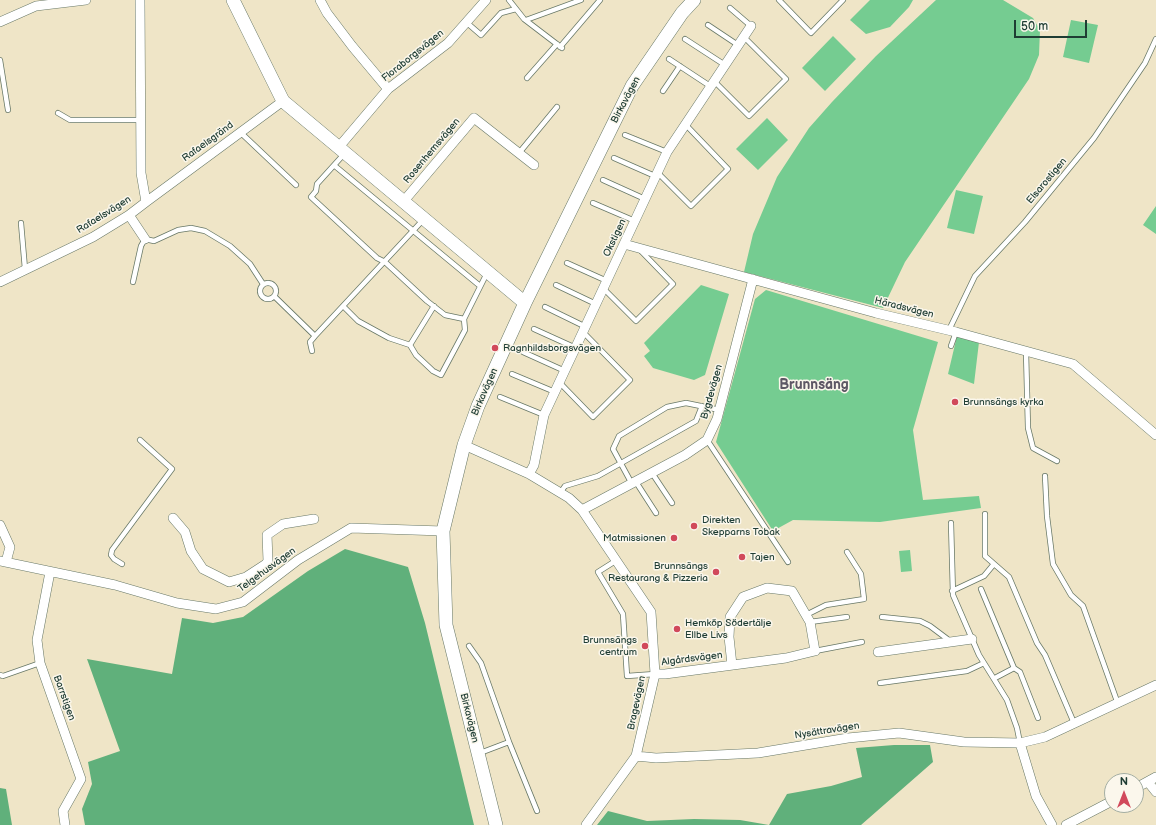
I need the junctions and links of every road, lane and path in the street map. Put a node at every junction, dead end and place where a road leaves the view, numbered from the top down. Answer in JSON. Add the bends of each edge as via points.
{"nodes":[{"id":1,"x":86,"y":0,"type":"edge"},
{"id":2,"x":140,"y":0,"type":"edge"},
{"id":3,"x":233,"y":0,"type":"edge"},
{"id":4,"x":320,"y":0,"type":"edge"},
{"id":5,"x":486,"y":0,"type":"edge"},
{"id":6,"x":509,"y":0,"type":"edge"},
{"id":7,"x":581,"y":0,"type":"edge"},
{"id":8,"x":600,"y":0,"type":"edge"},
{"id":9,"x":694,"y":0,"type":"edge"},
{"id":10,"x":779,"y":0,"type":"edge"},
{"id":11,"x":843,"y":0,"type":"edge"},
{"id":12,"x":730,"y":8,"type":"dead end"},
{"id":13,"x":516,"y":9,"type":"junction"},
{"id":14,"x":526,"y":20,"type":"junction"},
{"id":15,"x":0,"y":22,"type":"edge"},
{"id":16,"x":466,"y":22,"type":"junction"},
{"id":17,"x":708,"y":25,"type":"dead end"},
{"id":18,"x":751,"y":26,"type":"joint"},
{"id":19,"x":744,"y":37,"type":"junction"},
{"id":20,"x":685,"y":39,"type":"dead end"},
{"id":21,"x":1156,"y":39,"type":"edge"},
{"id":22,"x":738,"y":45,"type":"junction"},
{"id":23,"x":560,"y":46,"type":"junction"},
{"id":24,"x":669,"y":59,"type":"dead end"},
{"id":25,"x":0,"y":60,"type":"edge"},
{"id":26,"x":680,"y":66,"type":"junction"},
{"id":27,"x":725,"y":66,"type":"junction"},
{"id":28,"x":527,"y":78,"type":"dead end"},
{"id":29,"x":712,"y":84,"type":"junction"},
{"id":30,"x":388,"y":89,"type":"junction"},
{"id":31,"x":663,"y":91,"type":"dead end"},
{"id":32,"x":284,"y":101,"type":"junction"},
{"id":33,"x":557,"y":107,"type":"dead end"},
{"id":34,"x":8,"y":110,"type":"dead end"},
{"id":35,"x":58,"y":113,"type":"dead end"},
{"id":36,"x":140,"y":120,"type":"junction"},
{"id":37,"x":685,"y":124,"type":"junction"},
{"id":38,"x":240,"y":132,"type":"junction"},
{"id":39,"x":625,"y":135,"type":"dead end"},
{"id":40,"x":342,"y":150,"type":"junction"},
{"id":41,"x":667,"y":152,"type":"junction"},
{"id":42,"x":519,"y":153,"type":"junction"},
{"id":43,"x":614,"y":158,"type":"dead end"},
{"id":44,"x":534,"y":165,"type":"dead end"},
{"id":45,"x":335,"y":166,"type":"junction"},
{"id":46,"x":656,"y":174,"type":"junction"},
{"id":47,"x":603,"y":180,"type":"dead end"},
{"id":48,"x":296,"y":185,"type":"dead end"},
{"id":49,"x":645,"y":199,"type":"junction"},
{"id":50,"x":146,"y":202,"type":"junction"},
{"id":51,"x":403,"y":202,"type":"junction"},
{"id":52,"x":593,"y":203,"type":"dead end"},
{"id":53,"x":129,"y":215,"type":"junction"},
{"id":54,"x":424,"y":219,"type":"junction"},
{"id":55,"x":635,"y":221,"type":"junction"},
{"id":56,"x":21,"y":223,"type":"dead end"},
{"id":57,"x":413,"y":232,"type":"junction"},
{"id":58,"x":145,"y":239,"type":"junction"},
{"id":59,"x":624,"y":244,"type":"junction"},
{"id":60,"x":638,"y":248,"type":"junction"},
{"id":61,"x":386,"y":262,"type":"junction"},
{"id":62,"x":567,"y":263,"type":"dead end"},
{"id":63,"x":25,"y":269,"type":"junction"},
{"id":64,"x":487,"y":272,"type":"junction"},
{"id":65,"x":753,"y":280,"type":"junction"},
{"id":66,"x":0,"y":282,"type":"edge"},
{"id":67,"x":133,"y":282,"type":"dead end"},
{"id":68,"x":263,"y":284,"type":"junction"},
{"id":69,"x":605,"y":284,"type":"junction"},
{"id":70,"x":480,"y":286,"type":"junction"},
{"id":71,"x":556,"y":286,"type":"dead end"},
{"id":72,"x":274,"y":296,"type":"junction"},
{"id":73,"x":525,"y":303,"type":"junction"},
{"id":74,"x":596,"y":304,"type":"junction"},
{"id":75,"x":343,"y":306,"type":"junction"},
{"id":76,"x":434,"y":306,"type":"junction"},
{"id":77,"x":545,"y":307,"type":"dead end"},
{"id":78,"x":464,"y":319,"type":"junction"},
{"id":79,"x":534,"y":329,"type":"dead end"},
{"id":80,"x":584,"y":329,"type":"junction"},
{"id":81,"x":952,"y":331,"type":"junction"},
{"id":82,"x":315,"y":336,"type":"junction"},
{"id":83,"x":410,"y":345,"type":"junction"},
{"id":84,"x":951,"y":346,"type":"dead end"},
{"id":85,"x":576,"y":348,"type":"junction"},
{"id":86,"x":312,"y":351,"type":"dead end"},
{"id":87,"x":523,"y":352,"type":"dead end"},
{"id":88,"x":1026,"y":352,"type":"junction"},
{"id":89,"x":565,"y":371,"type":"junction"},
{"id":90,"x":512,"y":374,"type":"dead end"},
{"id":91,"x":560,"y":383,"type":"junction"},
{"id":92,"x":555,"y":392,"type":"junction"},
{"id":93,"x":500,"y":397,"type":"dead end"},
{"id":94,"x":702,"y":406,"type":"junction"},
{"id":95,"x":720,"y":410,"type":"junction"},
{"id":96,"x":544,"y":415,"type":"junction"},
{"id":97,"x":1156,"y":436,"type":"edge"},
{"id":98,"x":140,"y":440,"type":"dead end"},
{"id":99,"x":707,"y":440,"type":"junction"},
{"id":100,"x":464,"y":445,"type":"junction"},
{"id":101,"x":1057,"y":461,"type":"dead end"},
{"id":102,"x":621,"y":464,"type":"junction"},
{"id":103,"x":652,"y":473,"type":"junction"},
{"id":104,"x":529,"y":474,"type":"junction"},
{"id":105,"x":1045,"y":476,"type":"dead end"},
{"id":106,"x":634,"y":483,"type":"junction"},
{"id":107,"x":560,"y":493,"type":"junction"},
{"id":108,"x":672,"y":503,"type":"dead end"},
{"id":109,"x":582,"y":510,"type":"junction"},
{"id":110,"x":656,"y":513,"type":"dead end"},
{"id":111,"x":985,"y":514,"type":"dead end"},
{"id":112,"x":173,"y":518,"type":"dead end"},
{"id":113,"x":314,"y":520,"type":"dead end"},
{"id":114,"x":951,"y":523,"type":"dead end"},
{"id":115,"x":0,"y":525,"type":"edge"},
{"id":116,"x":443,"y":532,"type":"junction"},
{"id":117,"x":846,"y":552,"type":"dead end"},
{"id":118,"x":617,"y":560,"type":"junction"},
{"id":119,"x":3,"y":561,"type":"edge"},
{"id":120,"x":788,"y":562,"type":"dead end"},
{"id":121,"x":122,"y":564,"type":"dead end"},
{"id":122,"x":994,"y":564,"type":"junction"},
{"id":123,"x":50,"y":572,"type":"junction"},
{"id":124,"x":981,"y":589,"type":"dead end"},
{"id":125,"x":952,"y":591,"type":"junction"},
{"id":126,"x":847,"y":617,"type":"dead end"},
{"id":127,"x":882,"y":617,"type":"dead end"},
{"id":128,"x":808,"y":618,"type":"junction"},
{"id":129,"x":972,"y":639,"type":"junction"},
{"id":130,"x":862,"y":642,"type":"dead end"},
{"id":131,"x":951,"y":642,"type":"junction"},
{"id":132,"x":469,"y":646,"type":"dead end"},
{"id":133,"x":815,"y":651,"type":"junction"},
{"id":134,"x":878,"y":652,"type":"dead end"},
{"id":135,"x":984,"y":663,"type":"junction"},
{"id":136,"x":40,"y":664,"type":"junction"},
{"id":137,"x":732,"y":665,"type":"junction"},
{"id":138,"x":1014,"y":668,"type":"junction"},
{"id":139,"x":655,"y":674,"type":"junction"},
{"id":140,"x":0,"y":675,"type":"edge"},
{"id":141,"x":995,"y":678,"type":"junction"},
{"id":142,"x":880,"y":683,"type":"dead end"},
{"id":143,"x":1156,"y":685,"type":"edge"},
{"id":144,"x":1118,"y":704,"type":"junction"},
{"id":145,"x":1038,"y":718,"type":"dead end"},
{"id":146,"x":1075,"y":724,"type":"junction"},
{"id":147,"x":509,"y":742,"type":"junction"},
{"id":148,"x":1020,"y":743,"type":"junction"},
{"id":149,"x":478,"y":754,"type":"junction"},
{"id":150,"x":636,"y":756,"type":"junction"},
{"id":151,"x":1152,"y":780,"type":"edge"},
{"id":152,"x":1156,"y":792,"type":"edge"},
{"id":153,"x":1104,"y":805,"type":"edge"},
{"id":154,"x":537,"y":811,"type":"dead end"},
{"id":155,"x":65,"y":825,"type":"edge"},
{"id":156,"x":496,"y":825,"type":"edge"},
{"id":157,"x":586,"y":825,"type":"edge"},
{"id":158,"x":1052,"y":825,"type":"edge"},
{"id":159,"x":1066,"y":825,"type":"edge"}],
"edges":[{"from":1,"to":15,"type":"street","via":[[36,6]]},
{"from":2,"to":36,"type":"street","name":"Rafaelsvägen"},
{"from":3,"to":32,"type":"street"},
{"from":4,"to":30,"type":"street","via":[[348,41]]},
{"from":5,"to":16,"type":"street","name":"Floraborgsvägen"},
{"from":6,"to":13,"type":"lane"},
{"from":7,"to":14,"type":"lane"},
{"from":8,"to":23,"type":"lane"},
{"from":9,"to":73,"type":"street","name":"Birkavägen","via":[[682,13],[632,86]]},
{"from":10,"to":11,"type":"lane","via":[[811,32]]},
{"from":12,"to":18,"type":"lane"},
{"from":13,"to":14,"type":"lane"},
{"from":13,"to":16,"type":"lane","via":[[501,13],[481,35]]},
{"from":14,"to":23,"type":"lane"},
{"from":16,"to":30,"type":"street","name":"Floraborgsvägen","via":[[448,43]]},
{"from":17,"to":22,"type":"lane"},
{"from":18,"to":19,"type":"street","name":"Okstigen"},
{"from":19,"to":22,"type":"street","name":"Okstigen"},
{"from":19,"to":29,"type":"lane","via":[[786,79],[748,116]]},
{"from":20,"to":27,"type":"lane"},
{"from":21,"to":81,"type":"lane","name":"Elsarostigen","via":[[1145,63],[1094,138],[1025,222],[975,276]]},
{"from":22,"to":27,"type":"street","name":"Okstigen"},
{"from":23,"to":28,"type":"lane"},
{"from":24,"to":26,"type":"lane"},
{"from":25,"to":34,"type":"lane"},
{"from":26,"to":29,"type":"lane"},
{"from":26,"to":31,"type":"lane"},
{"from":27,"to":29,"type":"street","name":"Okstigen"},
{"from":29,"to":37,"type":"street","name":"Okstigen"},
{"from":30,"to":40,"type":"street","name":"Floraborgsvägen"},
{"from":32,"to":38,"type":"street","name":"Rafaelsgränd"},
{"from":32,"to":40,"type":"street"},
{"from":33,"to":42,"type":"lane"},
{"from":35,"to":36,"type":"lane","via":[[70,120]]},
{"from":36,"to":50,"type":"street","name":"Rafaelsvägen","via":[[141,173]]},
{"from":37,"to":41,"type":"street","name":"Okstigen"},
{"from":37,"to":46,"type":"lane","via":[[728,169],[691,206]]},
{"from":38,"to":48,"type":"lane"},
{"from":38,"to":50,"type":"street","name":"Rafaelsgränd"},
{"from":39,"to":41,"type":"lane"},
{"from":40,"to":45,"type":"lane"},
{"from":40,"to":51,"type":"street"},
{"from":41,"to":46,"type":"street","name":"Okstigen"},
{"from":42,"to":44,"type":"street","name":"Rosenhemsvägen"},
{"from":42,"to":51,"type":"street","name":"Rosenhemsvägen","via":[[474,118]]},
{"from":43,"to":46,"type":"lane"},
{"from":45,"to":57,"type":"lane"},
{"from":45,"to":61,"type":"lane","via":[[317,184],[316,191],[311,197],[377,258]]},
{"from":46,"to":49,"type":"street","name":"Okstigen"},
{"from":47,"to":49,"type":"lane"},
{"from":49,"to":55,"type":"street","name":"Okstigen"},
{"from":50,"to":53,"type":"street","name":"Rafaelsvägen"},
{"from":51,"to":54,"type":"street"},
{"from":52,"to":55,"type":"lane"},
{"from":53,"to":58,"type":"street"},
{"from":53,"to":63,"type":"street","name":"Rafaelsvägen","via":[[93,237]]},
{"from":54,"to":57,"type":"lane"},
{"from":54,"to":64,"type":"street"},
{"from":55,"to":59,"type":"street","name":"Okstigen"},
{"from":56,"to":63,"type":"lane"},
{"from":57,"to":61,"type":"lane"},
{"from":57,"to":70,"type":"lane"},
{"from":58,"to":67,"type":"lane","via":[[140,246]]},
{"from":58,"to":68,"type":"lane","via":[[154,241],[178,230],[191,228],[205,231],[230,246],[250,264]]},
{"from":59,"to":60,"type":"street","name":"Häradsvägen"},
{"from":59,"to":69,"type":"street","name":"Okstigen"},
{"from":60,"to":65,"type":"street","name":"Häradsvägen"},
{"from":60,"to":69,"type":"lane","via":[[673,284],[636,321]]},
{"from":61,"to":75,"type":"lane"},
{"from":61,"to":76,"type":"lane"},
{"from":62,"to":69,"type":"lane"},
{"from":63,"to":66,"type":"street","name":"Rafaelsvägen"},
{"from":64,"to":70,"type":"lane"},
{"from":64,"to":73,"type":"street"},
{"from":65,"to":81,"type":"street","name":"Häradsvägen"},
{"from":65,"to":95,"type":"street","name":"Bygdevägen"},
{"from":68,"to":72,"type":"lane","via":[[274,284]]},
{"from":68,"to":72,"type":"lane","via":[[259,290],[262,297],[268,299]]},
{"from":69,"to":74,"type":"street","name":"Okstigen"},
{"from":70,"to":78,"type":"lane"},
{"from":71,"to":74,"type":"lane"},
{"from":72,"to":82,"type":"lane"},
{"from":73,"to":100,"type":"street","name":"Birkavägen","via":[[478,406]]},
{"from":74,"to":80,"type":"street","name":"Okstigen"},
{"from":75,"to":82,"type":"lane"},
{"from":75,"to":83,"type":"lane","via":[[358,321],[389,338]]},
{"from":76,"to":78,"type":"lane","via":[[445,315]]},
{"from":76,"to":83,"type":"lane"},
{"from":77,"to":80,"type":"lane"},
{"from":78,"to":83,"type":"lane","via":[[465,330],[441,375],[416,355]]},
{"from":79,"to":85,"type":"lane"},
{"from":80,"to":85,"type":"street","name":"Okstigen"},
{"from":80,"to":91,"type":"lane","via":[[630,380],[593,417]]},
{"from":81,"to":84,"type":"lane","name":"Elsarostigen"},
{"from":81,"to":88,"type":"street","name":"Häradsvägen"},
{"from":82,"to":86,"type":"lane","via":[[310,342]]},
{"from":85,"to":89,"type":"street","name":"Okstigen"},
{"from":87,"to":89,"type":"lane"},
{"from":88,"to":97,"type":"street","name":"Häradsvägen","via":[[1073,364]]},
{"from":88,"to":101,"type":"lane","via":[[1028,428],[1033,448]]},
{"from":89,"to":91,"type":"street","name":"Okstigen"},
{"from":90,"to":92,"type":"lane"},
{"from":91,"to":92,"type":"street","name":"Okstigen"},
{"from":92,"to":96,"type":"street","name":"Okstigen"},
{"from":93,"to":96,"type":"lane"},
{"from":94,"to":95,"type":"lane"},
{"from":94,"to":102,"type":"lane","via":[[696,421]]},
{"from":94,"to":102,"type":"lane","via":[[686,403],[667,407],[619,436],[613,449]]},
{"from":95,"to":99,"type":"street","name":"Bygdevägen"},
{"from":96,"to":104,"type":"street","name":"Okstigen","via":[[534,465]]},
{"from":98,"to":121,"type":"lane","via":[[172,469],[112,550],[114,559]]},
{"from":99,"to":103,"type":"street"},
{"from":99,"to":120,"type":"lane"},
{"from":100,"to":104,"type":"street","name":"Bragevägen"},
{"from":100,"to":116,"type":"street","name":"Birkavägen"},
{"from":102,"to":106,"type":"lane"},
{"from":102,"to":107,"type":"lane","via":[[598,476],[565,486]]},
{"from":103,"to":106,"type":"street"},
{"from":103,"to":108,"type":"lane"},
{"from":104,"to":107,"type":"street","name":"Bragevägen"},
{"from":105,"to":144,"type":"lane","via":[[1053,564],[1071,595],[1083,606]]},
{"from":106,"to":109,"type":"street"},
{"from":106,"to":110,"type":"lane"},
{"from":107,"to":109,"type":"street","name":"Bragevägen"},
{"from":109,"to":118,"type":"street","name":"Bragevägen"},
{"from":111,"to":122,"type":"lane","via":[[985,556]]},
{"from":112,"to":113,"type":"street","via":[[185,532],[191,551],[204,569],[229,582],[246,577],[266,564],[267,535],[283,524]]},
{"from":114,"to":125,"type":"lane"},
{"from":115,"to":119,"type":"street","via":[[10,547]]},
{"from":116,"to":123,"type":"street","name":"Telgehusvägen","via":[[351,528],[298,560],[243,602],[216,609],[177,603],[115,585]]},
{"from":116,"to":149,"type":"street","name":"Birkavägen","via":[[446,625]]},
{"from":117,"to":128,"type":"lane","via":[[860,574],[864,599],[826,605]]},
{"from":118,"to":139,"type":"street","name":"Bragevägen","via":[[651,612]]},
{"from":118,"to":139,"type":"lane","via":[[598,572],[623,614],[627,676]]},
{"from":119,"to":123,"type":"street","name":"Telgehusvägen"},
{"from":122,"to":125,"type":"lane","via":[[984,576]]},
{"from":122,"to":146,"type":"lane","via":[[1009,577],[1037,643],[1046,654]]},
{"from":123,"to":136,"type":"street","name":"Barrstigen","via":[[36,640]]},
{"from":124,"to":138,"type":"lane"},
{"from":125,"to":129,"type":"lane"},
{"from":126,"to":128,"type":"lane"},
{"from":127,"to":131,"type":"lane","via":[[920,621]]},
{"from":128,"to":133,"type":"street","name":"Algårdsvägen"},
{"from":128,"to":137,"type":"street","name":"Algårdsvägen","via":[[792,591],[767,588],[743,597],[730,617]]},
{"from":129,"to":131,"type":"street"},
{"from":129,"to":135,"type":"lane"},
{"from":130,"to":133,"type":"lane"},
{"from":131,"to":134,"type":"street"},
{"from":132,"to":147,"type":"lane","via":[[481,664]]},
{"from":133,"to":137,"type":"street","name":"Algårdsvägen","via":[[786,658]]},
{"from":135,"to":141,"type":"lane"},
{"from":135,"to":142,"type":"lane","via":[[967,671]]},
{"from":136,"to":140,"type":"lane"},
{"from":136,"to":155,"type":"street","name":"Barrstigen","via":[[81,779],[63,811]]},
{"from":137,"to":139,"type":"street","name":"Algårdsvägen"},
{"from":138,"to":141,"type":"lane"},
{"from":138,"to":145,"type":"lane","via":[[1020,672]]},
{"from":139,"to":150,"type":"street","name":"Bragevägen"},
{"from":141,"to":148,"type":"lane","via":[[1007,700]]},
{"from":143,"to":144,"type":"street","name":"Nysättravägen"},
{"from":144,"to":146,"type":"street","name":"Nysättravägen"},
{"from":146,"to":148,"type":"street","name":"Nysättravägen","via":[[1045,737]]},
{"from":147,"to":149,"type":"lane","name":"Birkavägen"},
{"from":147,"to":154,"type":"lane"},
{"from":148,"to":150,"type":"street","name":"Nysättravägen","via":[[964,742],[899,734],[848,738],[758,753],[656,758]]},
{"from":148,"to":158,"type":"street","via":[[1036,796]]},
{"from":149,"to":156,"type":"street","name":"Birkavägen"},
{"from":150,"to":157,"type":"street","name":"Bragevägen"},
{"from":151,"to":152,"type":"street"},
{"from":153,"to":159,"type":"street"}]}
